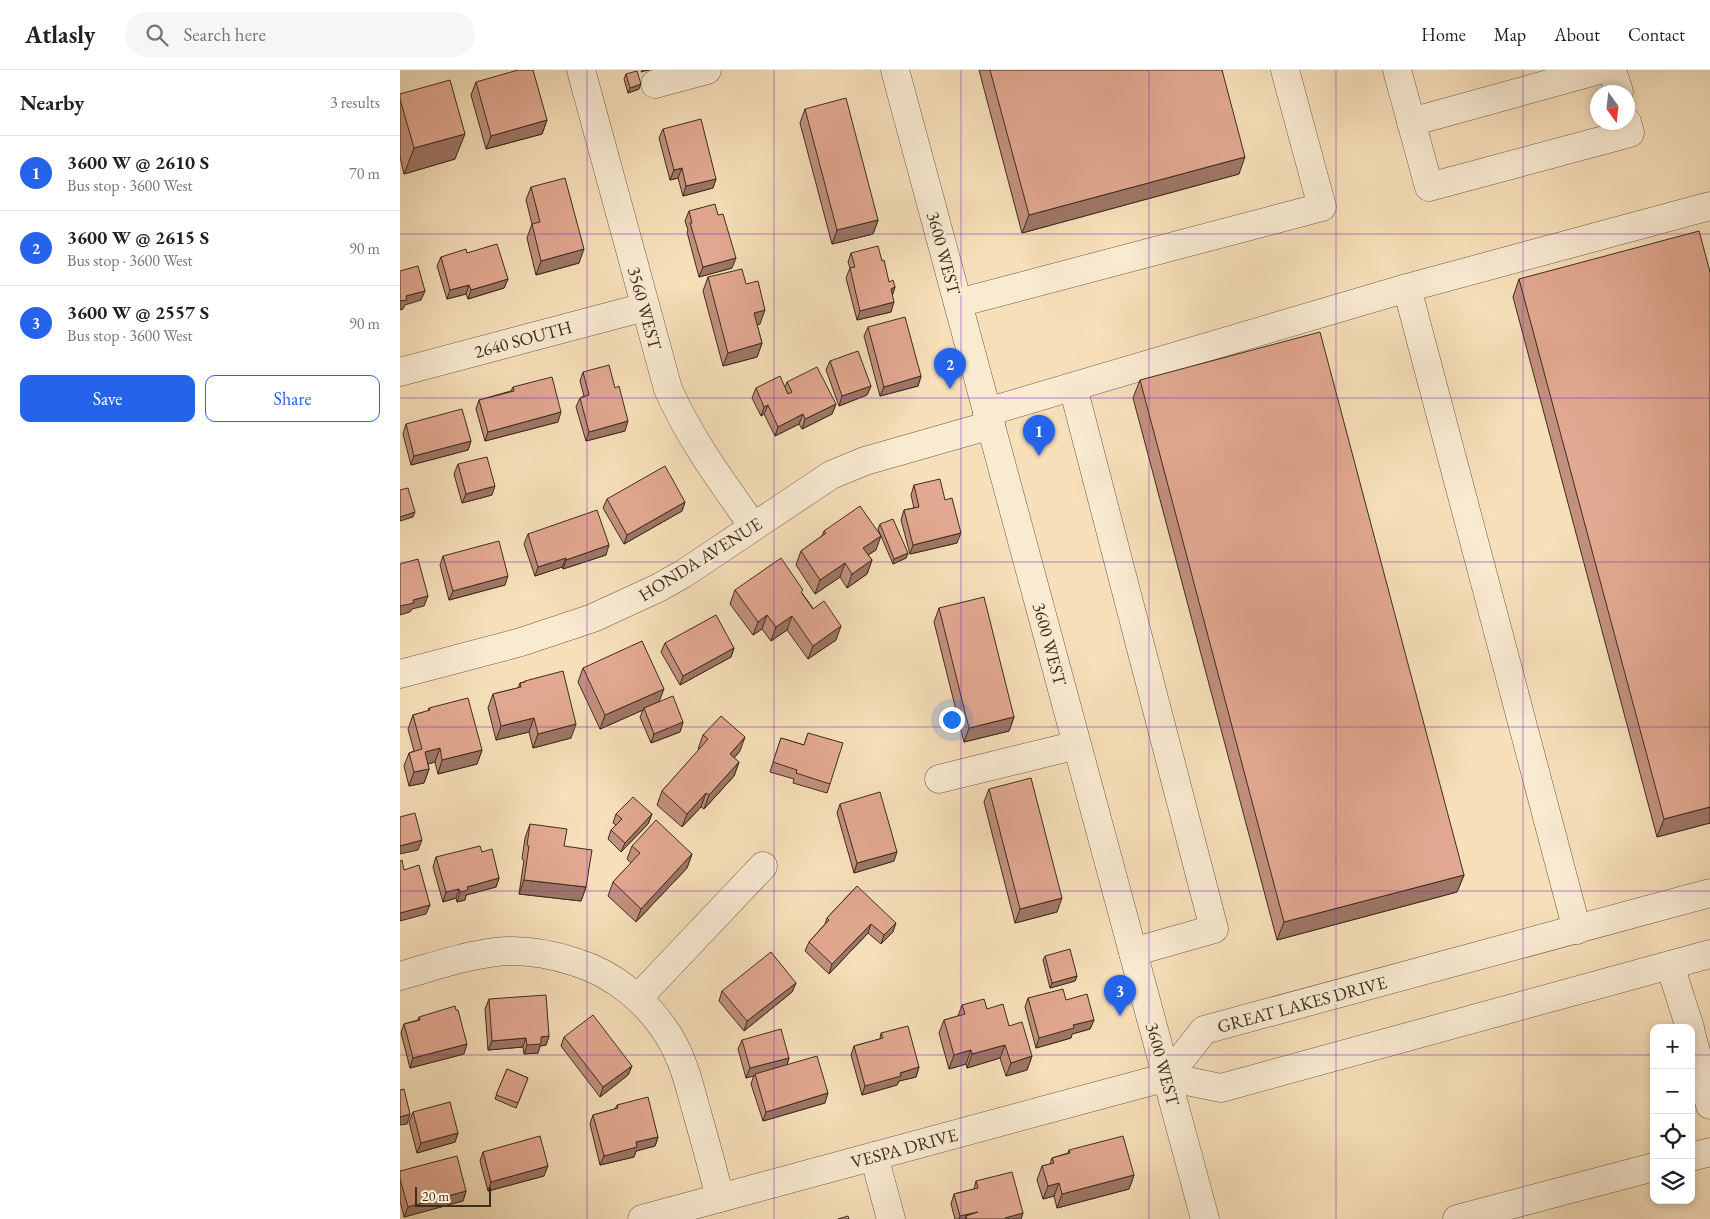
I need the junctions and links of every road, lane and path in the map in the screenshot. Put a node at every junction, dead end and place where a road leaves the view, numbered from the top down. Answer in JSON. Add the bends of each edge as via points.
{"nodes":[{"id":1,"x":581,"y":70,"type":"edge"},
{"id":2,"x":707,"y":70,"type":"edge"},
{"id":3,"x":895,"y":70,"type":"edge"},
{"id":4,"x":1286,"y":70,"type":"edge"},
{"id":5,"x":1397,"y":70,"type":"edge"},
{"id":6,"x":1599,"y":70,"type":"edge"},
{"id":7,"x":1612,"y":70,"type":"edge"},
{"id":8,"x":655,"y":84,"type":"dead end"},
{"id":9,"x":1617,"y":85,"type":"edge"},
{"id":10,"x":1411,"y":122,"type":"junction"},
{"id":11,"x":1629,"y":130,"type":"edge"},
{"id":12,"x":1710,"y":206,"type":"edge"},
{"id":13,"x":1407,"y":288,"type":"junction"},
{"id":14,"x":958,"y":303,"type":"junction"},
{"id":15,"x":645,"y":306,"type":"junction"},
{"id":16,"x":400,"y":372,"type":"edge"},
{"id":17,"x":1073,"y":387,"type":"junction"},
{"id":18,"x":989,"y":419,"type":"junction"},
{"id":19,"x":753,"y":526,"type":"junction"},
{"id":20,"x":400,"y":674,"type":"edge"},
{"id":21,"x":1077,"y":745,"type":"junction"},
{"id":22,"x":939,"y":779,"type":"dead end"},
{"id":23,"x":763,"y":866,"type":"dead end"},
{"id":24,"x":1710,"y":893,"type":"edge"},
{"id":25,"x":1577,"y":930,"type":"junction"},
{"id":26,"x":1133,"y":952,"type":"junction"},
{"id":27,"x":1710,"y":954,"type":"edge"},
{"id":28,"x":1670,"y":965,"type":"junction"},
{"id":29,"x":400,"y":976,"type":"edge"},
{"id":30,"x":638,"y":998,"type":"junction"},
{"id":31,"x":1697,"y":1040,"type":"edge"},
{"id":32,"x":1167,"y":1077,"type":"junction"},
{"id":33,"x":1710,"y":1105,"type":"edge"},
{"id":34,"x":1710,"y":1152,"type":"edge"},
{"id":35,"x":874,"y":1156,"type":"junction"},
{"id":36,"x":1695,"y":1156,"type":"edge"},
{"id":37,"x":1650,"y":1168,"type":"edge"},
{"id":38,"x":720,"y":1198,"type":"junction"},
{"id":39,"x":642,"y":1219,"type":"edge"},
{"id":40,"x":891,"y":1219,"type":"edge"},
{"id":41,"x":1205,"y":1219,"type":"edge"},
{"id":42,"x":1456,"y":1219,"type":"edge"}],
"edges":[{"from":1,"to":15,"type":"street","name":"3560 WEST"},
{"from":2,"to":8,"type":"street"},
{"from":3,"to":14,"type":"street","name":"3600 WEST"},
{"from":4,"to":14,"type":"street","via":[[1322,207]]},
{"from":5,"to":10,"type":"street"},
{"from":6,"to":10,"type":"street"},
{"from":7,"to":9,"type":"street"},
{"from":10,"to":11,"type":"street","via":[[1429,187],[1630,133]]},
{"from":12,"to":13,"type":"street","name":"HONDA AVENUE"},
{"from":13,"to":17,"type":"street","name":"HONDA AVENUE"},
{"from":13,"to":25,"type":"street"},
{"from":14,"to":18,"type":"street","name":"3600 WEST"},
{"from":15,"to":16,"type":"street","name":"2640 SOUTH"},
{"from":15,"to":19,"type":"street","name":"3560 WEST","via":[[663,372],[681,417]]},
{"from":17,"to":18,"type":"street","name":"HONDA AVENUE"},
{"from":17,"to":26,"type":"street","via":[[1214,929]]},
{"from":18,"to":19,"type":"street","name":"HONDA AVENUE","via":[[845,468],[813,485]]},
{"from":18,"to":21,"type":"street","name":"3600 WEST"},
{"from":19,"to":20,"type":"street","name":"HONDA AVENUE","via":[[683,574],[593,618],[521,642]]},
{"from":21,"to":22,"type":"street"},
{"from":21,"to":26,"type":"street","name":"3600 WEST"},
{"from":23,"to":30,"type":"street"},
{"from":24,"to":25,"type":"street","name":"GREAT LAKES DRIVE"},
{"from":25,"to":32,"type":"street","name":"GREAT LAKES DRIVE","via":[[1204,1030]]},
{"from":26,"to":32,"type":"street","name":"3600 WEST"},
{"from":27,"to":28,"type":"street"},
{"from":28,"to":31,"type":"street"},
{"from":28,"to":32,"type":"street","via":[[1221,1088]]},
{"from":29,"to":30,"type":"street","via":[[471,957],[498,952],[527,952],[581,964],[604,974]]},
{"from":30,"to":38,"type":"street","via":[[670,1039],[683,1065]]},
{"from":31,"to":33,"type":"street"},
{"from":32,"to":35,"type":"street","name":"VESPA DRIVE"},
{"from":32,"to":41,"type":"street","name":"3600 WEST"},
{"from":34,"to":36,"type":"street"},
{"from":35,"to":38,"type":"street","name":"VESPA DRIVE"},
{"from":35,"to":40,"type":"street"},
{"from":37,"to":42,"type":"street"},
{"from":38,"to":39,"type":"street","name":"VESPA DRIVE"}]}
